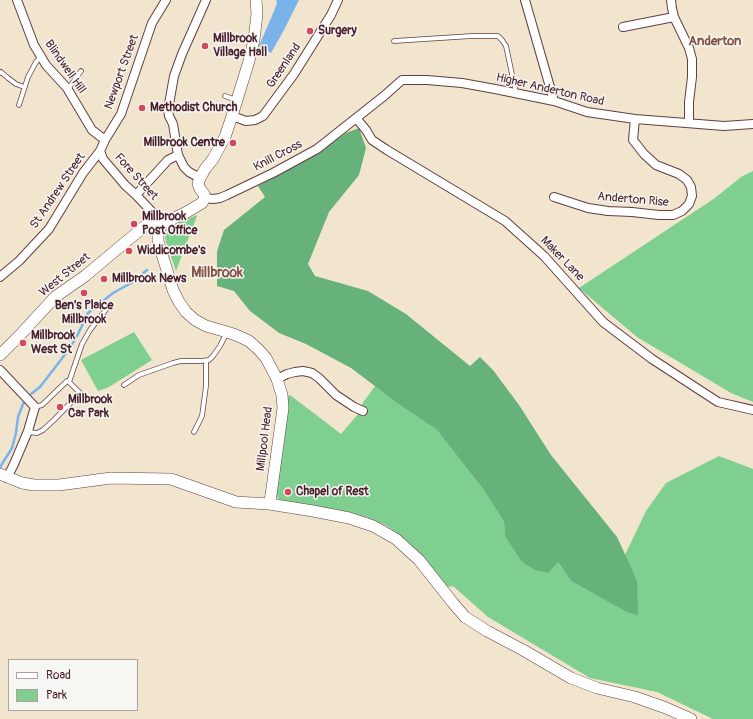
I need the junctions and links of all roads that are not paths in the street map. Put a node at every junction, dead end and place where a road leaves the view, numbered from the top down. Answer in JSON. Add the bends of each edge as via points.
{"nodes":[{"id":1,"x":17,"y":0,"type":"edge"},
{"id":2,"x":166,"y":0,"type":"edge"},
{"id":3,"x":206,"y":0,"type":"edge"},
{"id":4,"x":256,"y":0,"type":"edge"},
{"id":5,"x":338,"y":0,"type":"edge"},
{"id":6,"x":525,"y":0,"type":"edge"},
{"id":7,"x":671,"y":0,"type":"edge"},
{"id":8,"x":674,"y":17,"type":"junction"},
{"id":9,"x":623,"y":27,"type":"dead end"},
{"id":10,"x":394,"y":41,"type":"dead end"},
{"id":11,"x":41,"y":56,"type":"junction"},
{"id":12,"x":81,"y":71,"type":"dead end"},
{"id":13,"x":0,"y":73,"type":"edge"},
{"id":14,"x":24,"y":87,"type":"junction"},
{"id":15,"x":68,"y":90,"type":"junction"},
{"id":16,"x":516,"y":93,"type":"junction"},
{"id":17,"x":225,"y":96,"type":"dead end"},
{"id":18,"x":237,"y":100,"type":"junction"},
{"id":19,"x":554,"y":101,"type":"junction"},
{"id":20,"x":18,"y":105,"type":"dead end"},
{"id":21,"x":232,"y":116,"type":"junction"},
{"id":22,"x":356,"y":118,"type":"junction"},
{"id":23,"x":635,"y":119,"type":"junction"},
{"id":24,"x":689,"y":123,"type":"junction"},
{"id":25,"x":753,"y":124,"type":"edge"},
{"id":26,"x":105,"y":140,"type":"junction"},
{"id":27,"x":100,"y":151,"type":"junction"},
{"id":28,"x":178,"y":155,"type":"junction"},
{"id":29,"x":200,"y":178,"type":"junction"},
{"id":30,"x":136,"y":195,"type":"junction"},
{"id":31,"x":554,"y":197,"type":"dead end"},
{"id":32,"x":205,"y":198,"type":"junction"},
{"id":33,"x":156,"y":223,"type":"junction"},
{"id":34,"x":0,"y":277,"type":"edge"},
{"id":35,"x":108,"y":307,"type":"dead end"},
{"id":36,"x":227,"y":332,"type":"junction"},
{"id":37,"x":0,"y":356,"type":"edge"},
{"id":38,"x":206,"y":361,"type":"junction"},
{"id":39,"x":0,"y":370,"type":"edge"},
{"id":40,"x":277,"y":379,"type":"junction"},
{"id":41,"x":69,"y":382,"type":"junction"},
{"id":42,"x":124,"y":385,"type":"dead end"},
{"id":43,"x":32,"y":405,"type":"junction"},
{"id":44,"x":753,"y":410,"type":"edge"},
{"id":45,"x":363,"y":411,"type":"dead end"},
{"id":46,"x":28,"y":432,"type":"junction"},
{"id":47,"x":194,"y":432,"type":"dead end"},
{"id":48,"x":4,"y":476,"type":"edge"},
{"id":49,"x":269,"y":504,"type":"junction"},
{"id":50,"x":691,"y":719,"type":"edge"}],
"edges":[{"from":1,"to":11,"type":"street","name":"Blindwell Hill","via":[[34,45]]},
{"from":2,"to":26,"type":"street","name":"Newport Street","via":[[152,23],[121,114]]},
{"from":3,"to":28,"type":"street","via":[[174,76],[168,110],[174,124]]},
{"from":4,"to":18,"type":"street","via":[[254,40]]},
{"from":5,"to":21,"type":"street","name":"Greenland","via":[[294,74],[263,116],[246,121]]},
{"from":6,"to":19,"type":"street"},
{"from":7,"to":8,"type":"street"},
{"from":8,"to":9,"type":"street"},
{"from":8,"to":24,"type":"street","via":[[690,48],[692,59]]},
{"from":10,"to":16,"type":"lane","via":[[498,36],[506,46]]},
{"from":11,"to":14,"type":"lane"},
{"from":11,"to":15,"type":"street","name":"Blindwell Hill"},
{"from":12,"to":15,"type":"lane"},
{"from":13,"to":14,"type":"lane"},
{"from":14,"to":20,"type":"lane"},
{"from":15,"to":26,"type":"street","name":"Blindwell Hill","via":[[92,130]]},
{"from":16,"to":19,"type":"street","name":"Higher Anderton Road"},
{"from":16,"to":22,"type":"street","name":"Higher Anderton Road","via":[[427,80],[402,80]]},
{"from":17,"to":18,"type":"lane"},
{"from":18,"to":21,"type":"street"},
{"from":19,"to":23,"type":"street","name":"Higher Anderton Road","via":[[587,112]]},
{"from":21,"to":29,"type":"street","via":[[225,137]]},
{"from":22,"to":32,"type":"street","name":"Knill Cross","via":[[317,149],[273,173],[220,198]]},
{"from":22,"to":44,"type":"street","name":"Maker Lane","via":[[372,140],[505,221],[544,256],[603,322],[652,359],[718,402]]},
{"from":23,"to":24,"type":"street","name":"Higher Anderton Road"},
{"from":23,"to":31,"type":"street","name":"Anderton Rise","via":[[633,140],[644,154],[656,165],[679,174],[691,187],[692,196],[689,204],[682,211],[673,215],[659,215],[608,211],[588,208]]},
{"from":24,"to":25,"type":"street","name":"Higher Anderton Road","via":[[724,126]]},
{"from":26,"to":27,"type":"street","name":"Newport Street"},
{"from":27,"to":30,"type":"street","name":"Fore Street","via":[[108,166]]},
{"from":27,"to":34,"type":"street","name":"St Andrew Street","via":[[83,173],[49,229]]},
{"from":28,"to":29,"type":"street","via":[[184,167]]},
{"from":28,"to":30,"type":"street","via":[[168,160]]},
{"from":29,"to":32,"type":"street","via":[[198,184]]},
{"from":30,"to":33,"type":"street","name":"Fore Street","via":[[152,212]]},
{"from":32,"to":33,"type":"street","name":"West Street","via":[[202,203],[185,213],[166,222]]},
{"from":33,"to":36,"type":"street","name":"Millpool Head","via":[[158,241],[179,302],[195,320]]},
{"from":33,"to":37,"type":"street","name":"West Street","via":[[55,297]]},
{"from":35,"to":41,"type":"lane","via":[[82,344]]},
{"from":36,"to":38,"type":"lane","via":[[213,356]]},
{"from":36,"to":40,"type":"street","name":"Millpool Head","via":[[249,342],[259,350]]},
{"from":38,"to":42,"type":"lane","via":[[173,362],[140,375]]},
{"from":38,"to":47,"type":"lane","via":[[202,416]]},
{"from":39,"to":43,"type":"street"},
{"from":40,"to":45,"type":"street","via":[[295,372],[312,373],[336,395]]},
{"from":40,"to":49,"type":"street","name":"Millpool Head","via":[[283,408]]},
{"from":41,"to":43,"type":"lane","via":[[65,382],[42,405]]},
{"from":41,"to":46,"type":"lane","via":[[79,394],[42,430],[37,433]]},
{"from":43,"to":46,"type":"street"},
{"from":46,"to":48,"type":"street","via":[[14,464]]},
{"from":48,"to":49,"type":"street","via":[[34,485],[59,485],[111,478],[171,479],[236,502]]},
{"from":49,"to":50,"type":"street","via":[[349,518],[373,526],[396,539],[419,560],[465,617],[487,631],[571,678],[597,688],[635,697]]}]}
